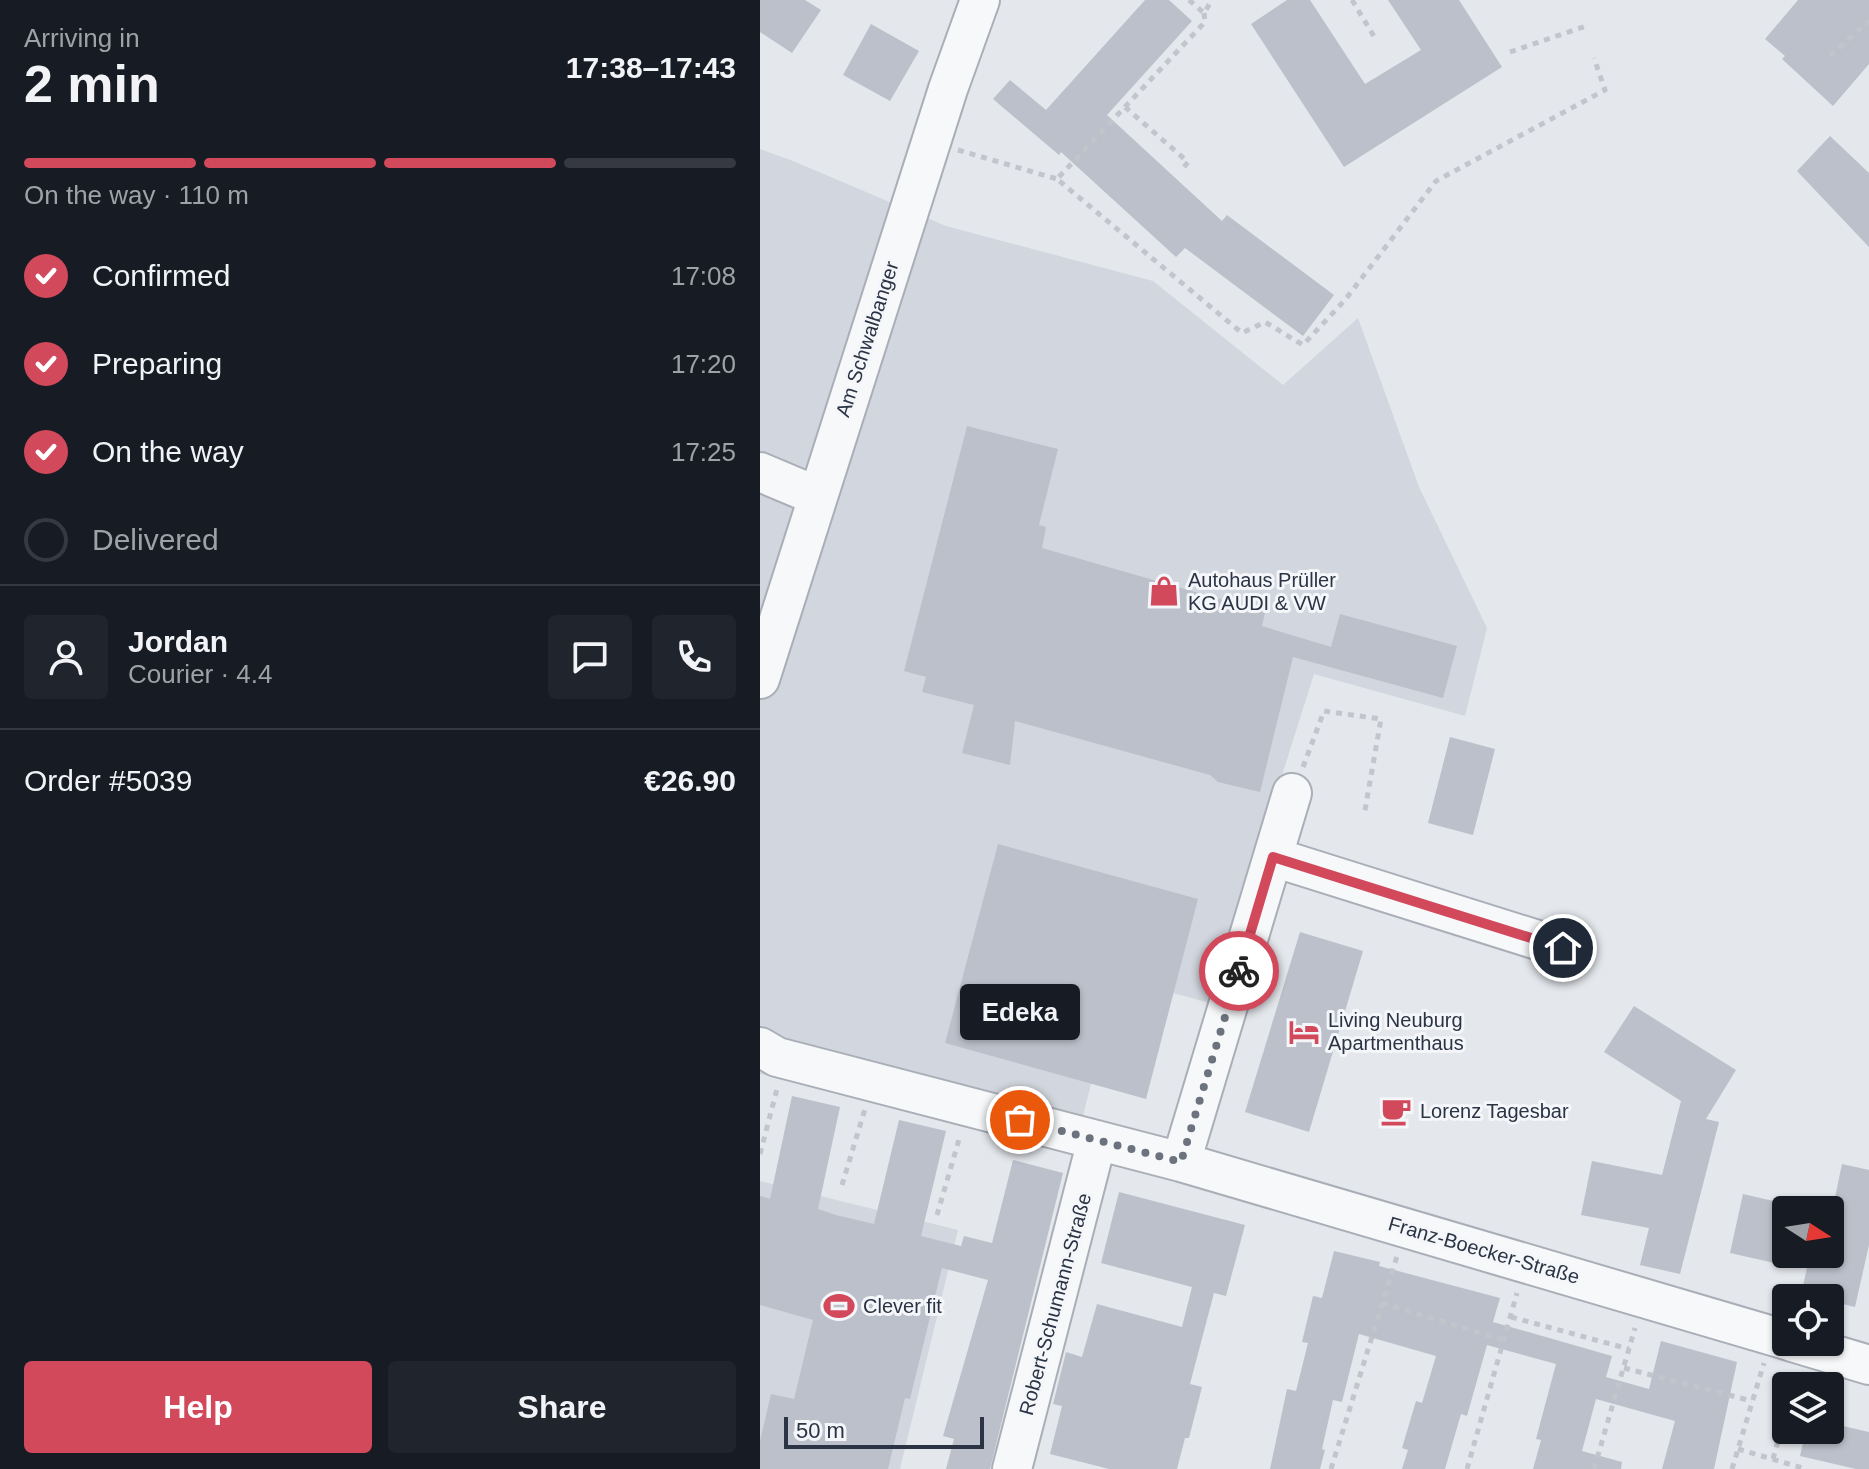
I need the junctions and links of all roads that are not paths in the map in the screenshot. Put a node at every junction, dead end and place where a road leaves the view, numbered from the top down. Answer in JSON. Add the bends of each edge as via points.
{"nodes":[{"id":1,"x":967,"y":4,"type":"edge"},
{"id":2,"x":760,"y":472,"type":"edge"},
{"id":3,"x":817,"y":496,"type":"junction"},
{"id":4,"x":760,"y":679,"type":"edge"},
{"id":5,"x":1292,"y":793,"type":"road end"},
{"id":6,"x":1273,"y":857,"type":"junction"},
{"id":7,"x":1563,"y":948,"type":"dead end"},
{"id":8,"x":770,"y":1055,"type":"edge"},
{"id":9,"x":1097,"y":1140,"type":"junction"},
{"id":10,"x":1181,"y":1162,"type":"junction"},
{"id":11,"x":1772,"y":1336,"type":"edge"},
{"id":12,"x":1839,"y":1356,"type":"edge"},
{"id":13,"x":1869,"y":1365,"type":"edge"},
{"id":14,"x":1012,"y":1469,"type":"edge"}],
"edges":[{"from":1,"to":3,"type":"street","name":"Am Schwalbanger","via":[[931,141]]},
{"from":2,"to":3,"type":"street"},
{"from":3,"to":4,"type":"street","name":"Am Schwalbanger"},
{"from":5,"to":6,"type":"street"},
{"from":6,"to":7,"type":"street"},
{"from":6,"to":10,"type":"street"},
{"from":8,"to":9,"type":"street","name":"Franz-Boecker-Straße"},
{"from":9,"to":10,"type":"street","name":"Franz-Boecker-Straße"},
{"from":9,"to":14,"type":"street","name":"Robert-Schumann-Straße"},
{"from":10,"to":11,"type":"street","name":"Franz-Boecker-Straße"},
{"from":12,"to":13,"type":"street","name":"Franz-Boecker-Straße"}]}
